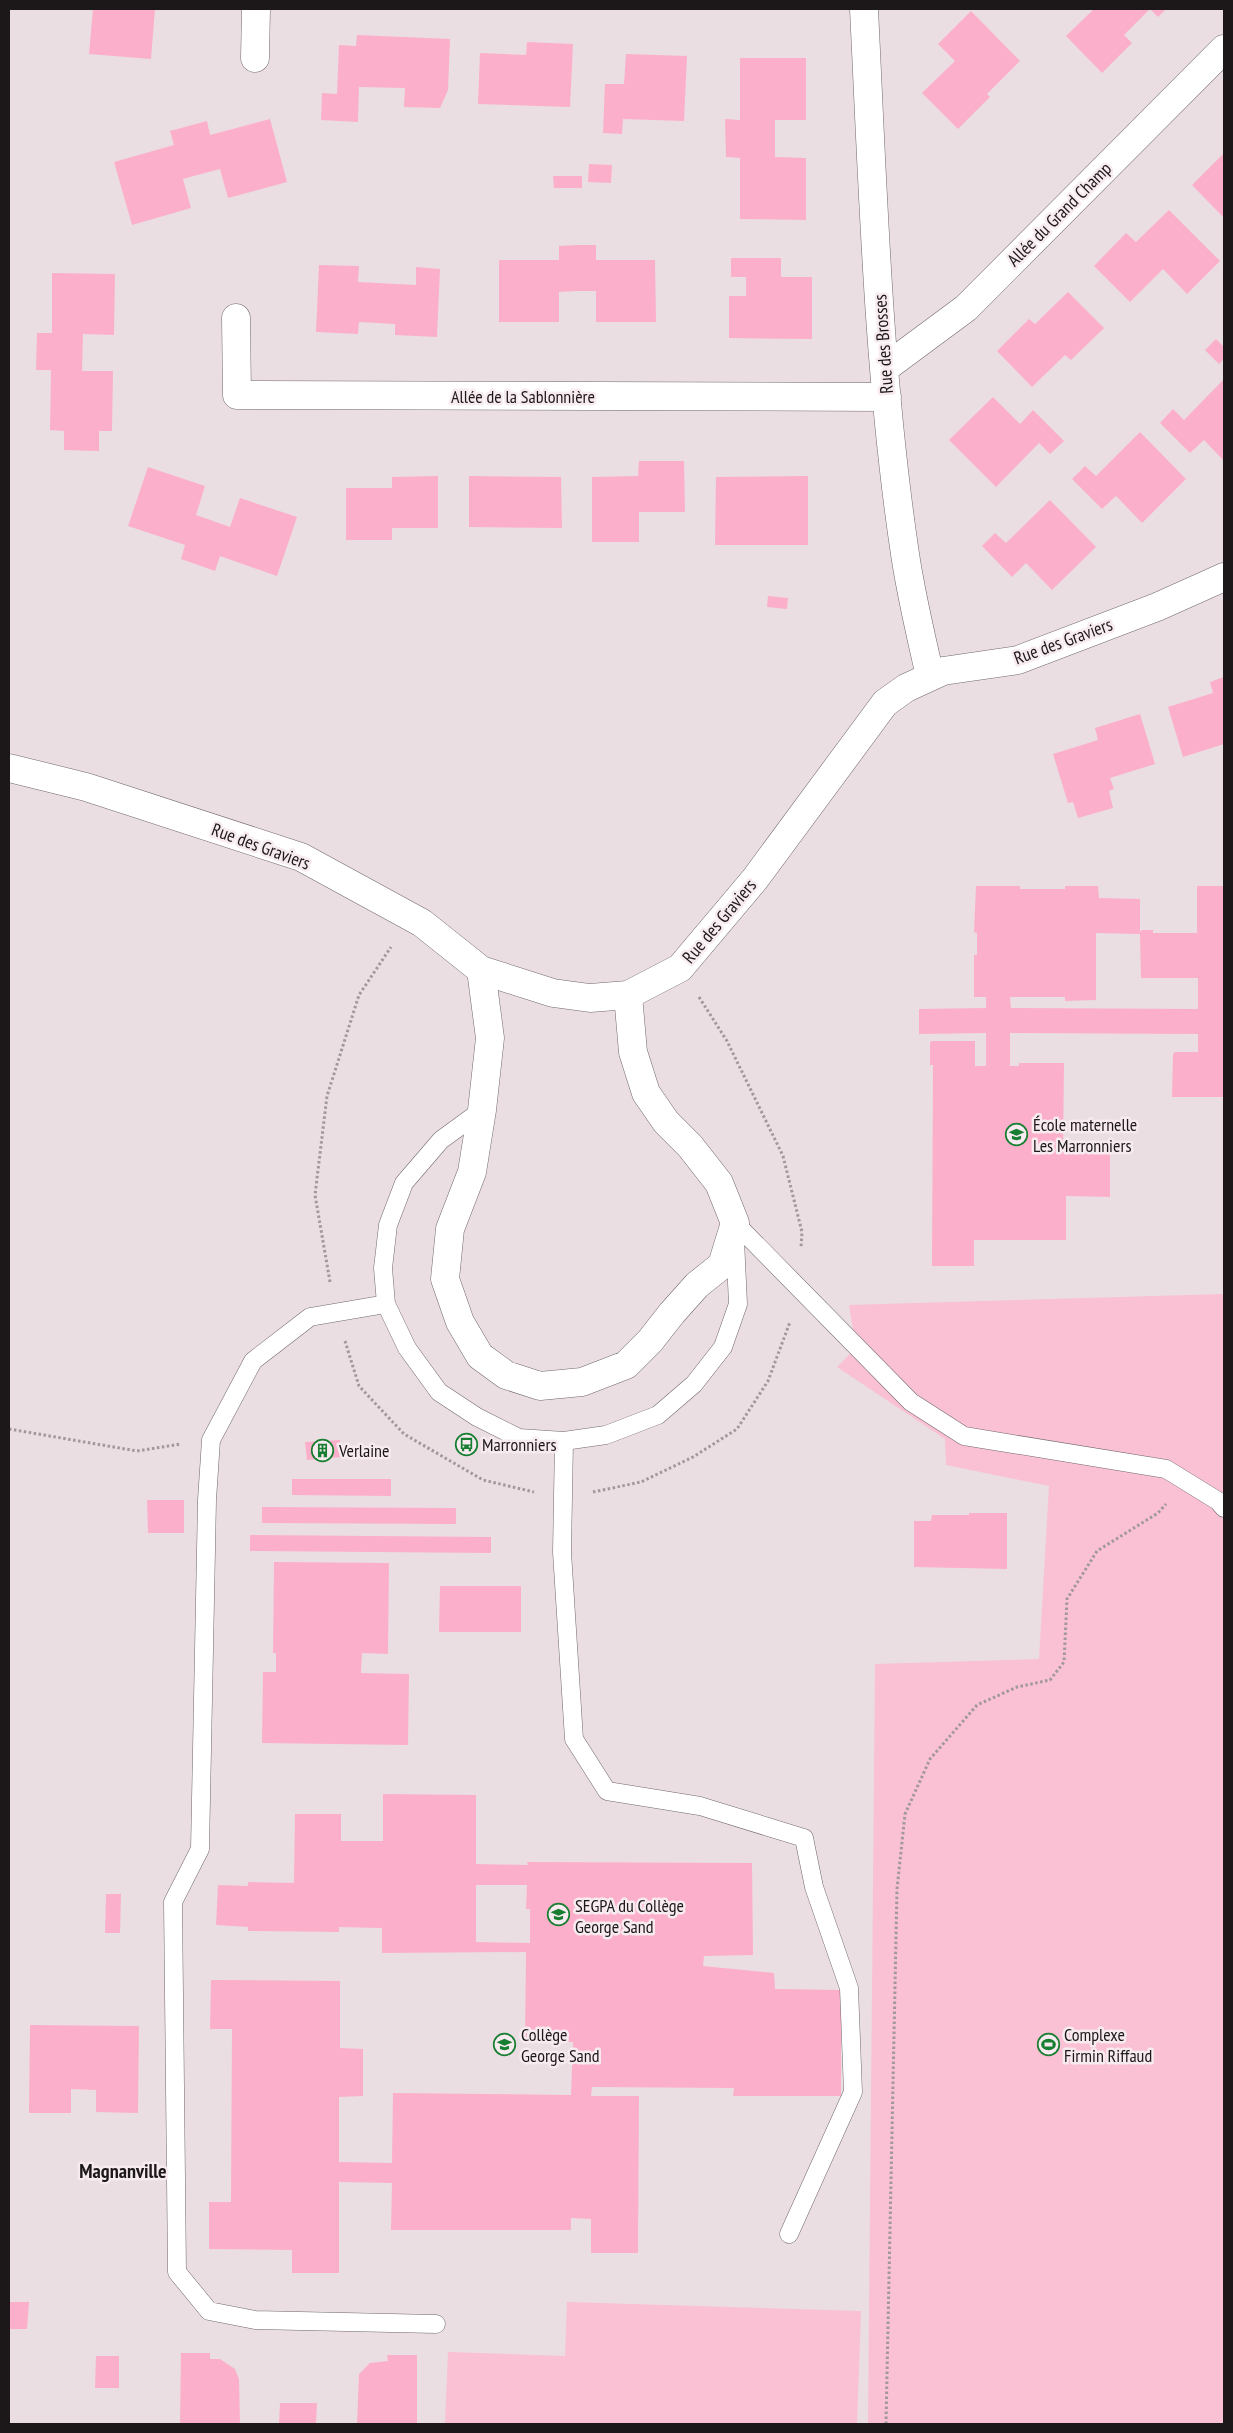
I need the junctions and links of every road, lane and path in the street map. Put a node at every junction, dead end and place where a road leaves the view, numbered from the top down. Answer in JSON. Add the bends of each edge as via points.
{"nodes":[{"id":1,"x":256,"y":9,"type":"edge"},
{"id":2,"x":864,"y":9,"type":"edge"},
{"id":3,"x":1224,"y":49,"type":"edge"},
{"id":4,"x":255,"y":58,"type":"dead end"},
{"id":5,"x":236,"y":318,"type":"dead end"},
{"id":6,"x":885,"y":368,"type":"junction"},
{"id":7,"x":887,"y":397,"type":"junction"},
{"id":8,"x":1224,"y":577,"type":"edge"},
{"id":9,"x":930,"y":676,"type":"junction"},
{"id":10,"x":9,"y":768,"type":"edge"},
{"id":11,"x":410,"y":917,"type":"junction"},
{"id":12,"x":680,"y":968,"type":"junction"},
{"id":13,"x":481,"y":970,"type":"junction"},
{"id":14,"x":628,"y":995,"type":"junction"},
{"id":15,"x":482,"y":1110,"type":"junction"},
{"id":16,"x":735,"y":1223,"type":"junction"},
{"id":17,"x":801,"y":1291,"type":"junction"},
{"id":18,"x":386,"y":1304,"type":"junction"},
{"id":19,"x":335,"y":1312,"type":"junction"},
{"id":20,"x":9,"y":1429,"type":"edge"},
{"id":21,"x":211,"y":1440,"type":"junction"},
{"id":22,"x":564,"y":1441,"type":"junction"},
{"id":23,"x":1186,"y":1481,"type":"junction"},
{"id":24,"x":563,"y":1498,"type":"junction"},
{"id":25,"x":1224,"y":1508,"type":"edge"},
{"id":26,"x":789,"y":2234,"type":"dead end"},
{"id":27,"x":436,"y":2324,"type":"dead end"},
{"id":28,"x":886,"y":2424,"type":"edge"}],
"edges":[{"from":1,"to":4,"type":"street"},
{"from":2,"to":6,"type":"street","name":"Rue des Brosses","via":[[874,223]]},
{"from":3,"to":6,"type":"street","name":"Allée du Grand Champ","via":[[966,308]]},
{"from":5,"to":7,"type":"street","name":"Allée de la Sablonnière","via":[[237,395]]},
{"from":6,"to":7,"type":"street","name":"Rue des Brosses"},
{"from":7,"to":9,"type":"street","name":"Rue des Brosses","via":[[905,555]]},
{"from":8,"to":9,"type":"street","name":"Rue des Graviers","via":[[1157,607],[1018,660],[942,671]]},
{"from":9,"to":12,"type":"street","name":"Rue des Graviers","via":[[885,703],[755,879]]},
{"from":10,"to":11,"type":"street","name":"Rue des Graviers","via":[[86,787],[301,857]]},
{"from":11,"to":13,"type":"street","name":"Rue des Graviers"},
{"from":11,"to":19,"type":"path","via":[[359,995],[327,1096],[315,1195]]},
{"from":12,"to":14,"type":"street","name":"Rue des Graviers"},
{"from":12,"to":17,"type":"path","via":[[727,1041],[783,1156],[802,1232]]},
{"from":13,"to":14,"type":"street","name":"Rue des Graviers","via":[[554,994],[590,998]]},
{"from":13,"to":15,"type":"street","via":[[490,1038]]},
{"from":14,"to":16,"type":"street","via":[[633,1052],[646,1093],[666,1122],[719,1182]]},
{"from":15,"to":16,"type":"street","via":[[472,1172],[450,1228],[445,1279],[460,1322],[480,1356],[506,1375],[540,1386],[582,1382],[626,1365],[697,1285],[722,1265]]},
{"from":15,"to":18,"type":"lane","via":[[442,1140],[404,1183],[388,1225],[383,1268]]},
{"from":16,"to":17,"type":"lane"},
{"from":16,"to":22,"type":"lane","via":[[738,1304],[723,1347],[694,1384],[658,1415],[606,1435]]},
{"from":17,"to":23,"type":"lane","via":[[911,1402],[964,1436],[1166,1469]]},
{"from":17,"to":24,"type":"path","via":[[768,1381],[736,1429],[693,1456],[641,1482]]},
{"from":18,"to":19,"type":"lane"},
{"from":18,"to":22,"type":"lane","via":[[407,1348],[439,1392],[477,1417],[519,1438]]},
{"from":19,"to":21,"type":"lane","via":[[310,1317],[253,1361]]},
{"from":19,"to":24,"type":"path","via":[[359,1386],[404,1434],[483,1480]]},
{"from":20,"to":21,"type":"path","via":[[137,1450]]},
{"from":21,"to":27,"type":"lane","via":[[200,1849],[172,1902],[177,2272],[209,2310],[255,2320]]},
{"from":22,"to":24,"type":"lane"},
{"from":23,"to":25,"type":"lane"},
{"from":23,"to":28,"type":"path","via":[[1158,1513],[1097,1551],[1066,1599],[1064,1662],[1050,1680],[1017,1687],[977,1705],[930,1759],[905,1814],[897,1888]]},
{"from":24,"to":26,"type":"lane","via":[[562,1552],[574,1739],[606,1791],[700,1806],[804,1838],[814,1887],[849,1988],[853,2092]]}]}
